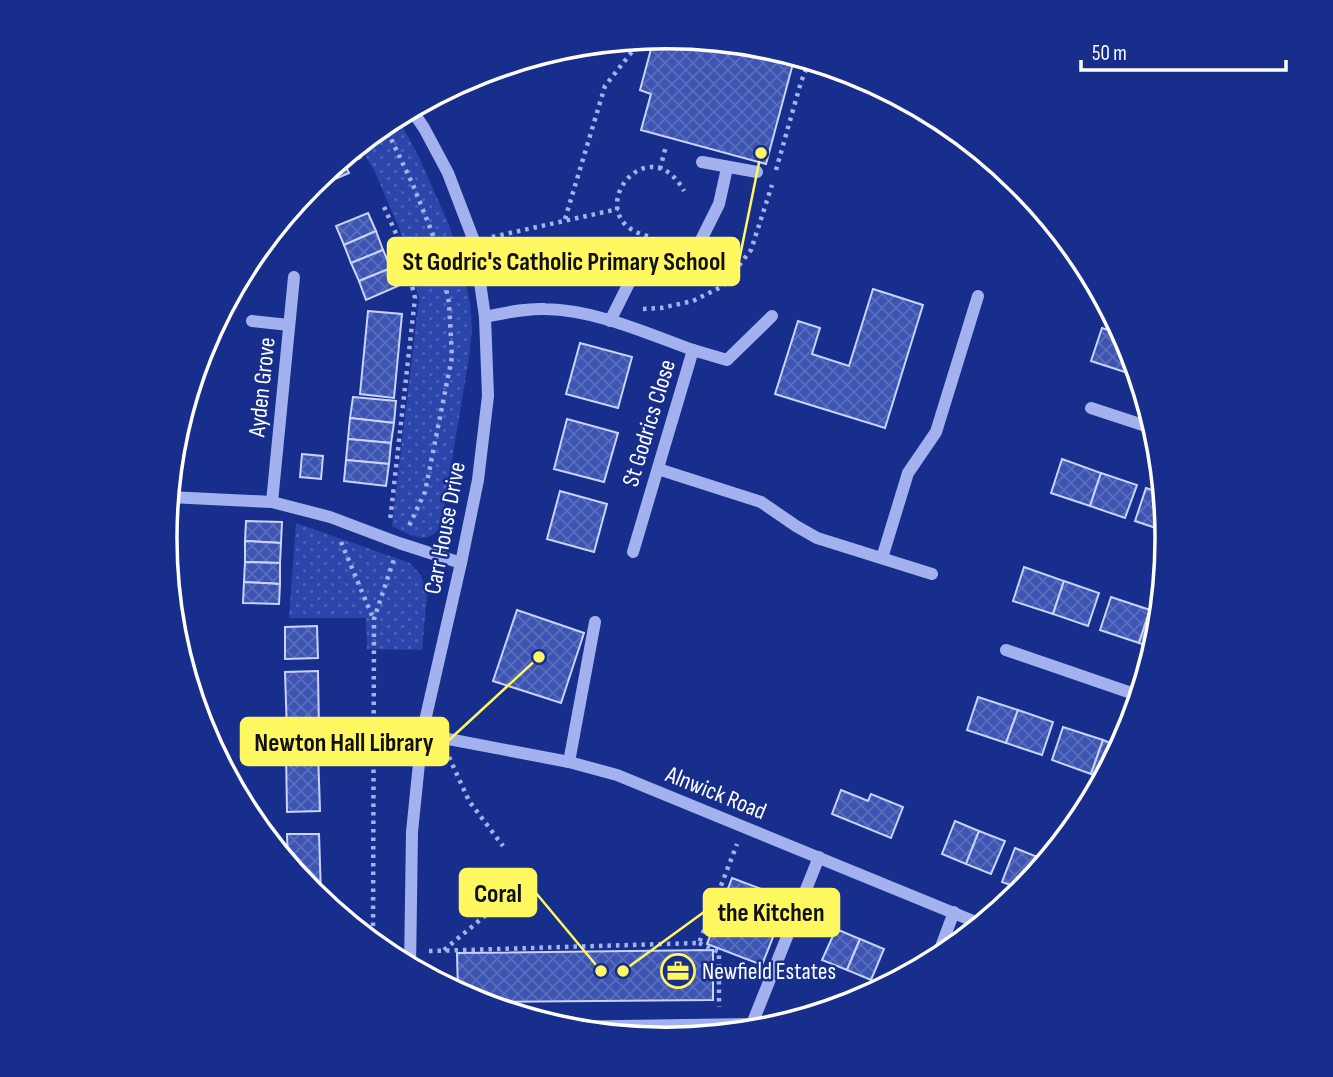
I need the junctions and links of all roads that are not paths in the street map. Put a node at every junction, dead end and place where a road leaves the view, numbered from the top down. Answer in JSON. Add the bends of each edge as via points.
{"nodes":[{"id":1,"x":417,"y":118,"type":"edge"},
{"id":2,"x":702,"y":162,"type":"dead end"},
{"id":3,"x":727,"y":168,"type":"junction"},
{"id":4,"x":757,"y":172,"type":"dead end"},
{"id":5,"x":294,"y":277,"type":"dead end"},
{"id":6,"x":978,"y":296,"type":"dead end"},
{"id":7,"x":772,"y":316,"type":"dead end"},
{"id":8,"x":485,"y":317,"type":"junction"},
{"id":9,"x":252,"y":321,"type":"dead end"},
{"id":10,"x":610,"y":321,"type":"junction"},
{"id":11,"x":289,"y":325,"type":"junction"},
{"id":12,"x":693,"y":350,"type":"junction"},
{"id":13,"x":1091,"y":408,"type":"dead end"},
{"id":14,"x":1142,"y":425,"type":"edge"},
{"id":15,"x":657,"y":469,"type":"junction"},
{"id":16,"x":179,"y":498,"type":"edge"},
{"id":17,"x":272,"y":502,"type":"junction"},
{"id":18,"x":633,"y":552,"type":"dead end"},
{"id":19,"x":881,"y":558,"type":"junction"},
{"id":20,"x":461,"y":563,"type":"junction"},
{"id":21,"x":932,"y":573,"type":"dead end"},
{"id":22,"x":595,"y":622,"type":"dead end"},
{"id":23,"x":1006,"y":650,"type":"dead end"},
{"id":24,"x":1131,"y":693,"type":"edge"},
{"id":25,"x":422,"y":734,"type":"junction"},
{"id":26,"x":569,"y":762,"type":"junction"},
{"id":27,"x":819,"y":857,"type":"junction"},
{"id":28,"x":954,"y":912,"type":"junction"},
{"id":29,"x":972,"y":920,"type":"edge"},
{"id":30,"x":942,"y":943,"type":"edge"},
{"id":31,"x":409,"y":954,"type":"edge"},
{"id":32,"x":753,"y":1020,"type":"edge"},
{"id":33,"x":724,"y":1025,"type":"edge"},
{"id":34,"x":622,"y":1026,"type":"edge"}],
"edges":[{"from":1,"to":8,"type":"street","name":"Carr House Drive","via":[[448,173],[474,241]]},
{"from":2,"to":3,"type":"street"},
{"from":3,"to":4,"type":"street"},
{"from":3,"to":10,"type":"street","via":[[719,204],[701,242],[672,261],[635,271]]},
{"from":5,"to":11,"type":"street","name":"Ayden Grove"},
{"from":6,"to":19,"type":"street","via":[[936,432],[908,474]]},
{"from":7,"to":12,"type":"street","via":[[727,360]]},
{"from":8,"to":10,"type":"street","name":"St Godrics Close","via":[[543,308]]},
{"from":8,"to":20,"type":"street","name":"Carr House Drive","via":[[488,396],[478,480]]},
{"from":9,"to":11,"type":"street"},
{"from":10,"to":12,"type":"street","name":"St Godrics Close"},
{"from":11,"to":17,"type":"street","name":"Ayden Grove"},
{"from":12,"to":15,"type":"street","name":"St Godrics Close"},
{"from":13,"to":14,"type":"street"},
{"from":15,"to":18,"type":"street","name":"St Godrics Close"},
{"from":15,"to":19,"type":"street","via":[[761,502],[817,538]]},
{"from":16,"to":17,"type":"street"},
{"from":17,"to":20,"type":"street","via":[[330,517]]},
{"from":19,"to":21,"type":"street"},
{"from":20,"to":25,"type":"street","name":"Carr House Drive"},
{"from":22,"to":26,"type":"street"},
{"from":23,"to":24,"type":"street"},
{"from":25,"to":26,"type":"street","name":"Alnwick Road"},
{"from":25,"to":31,"type":"street","name":"Carr House Drive","via":[[412,832]]},
{"from":26,"to":27,"type":"street","name":"Alnwick Road","via":[[617,775]]},
{"from":27,"to":28,"type":"street","name":"Alnwick Road"},
{"from":27,"to":32,"type":"street"},
{"from":28,"to":29,"type":"street","name":"Alnwick Road"},
{"from":28,"to":30,"type":"street"},
{"from":33,"to":34,"type":"street"}]}
